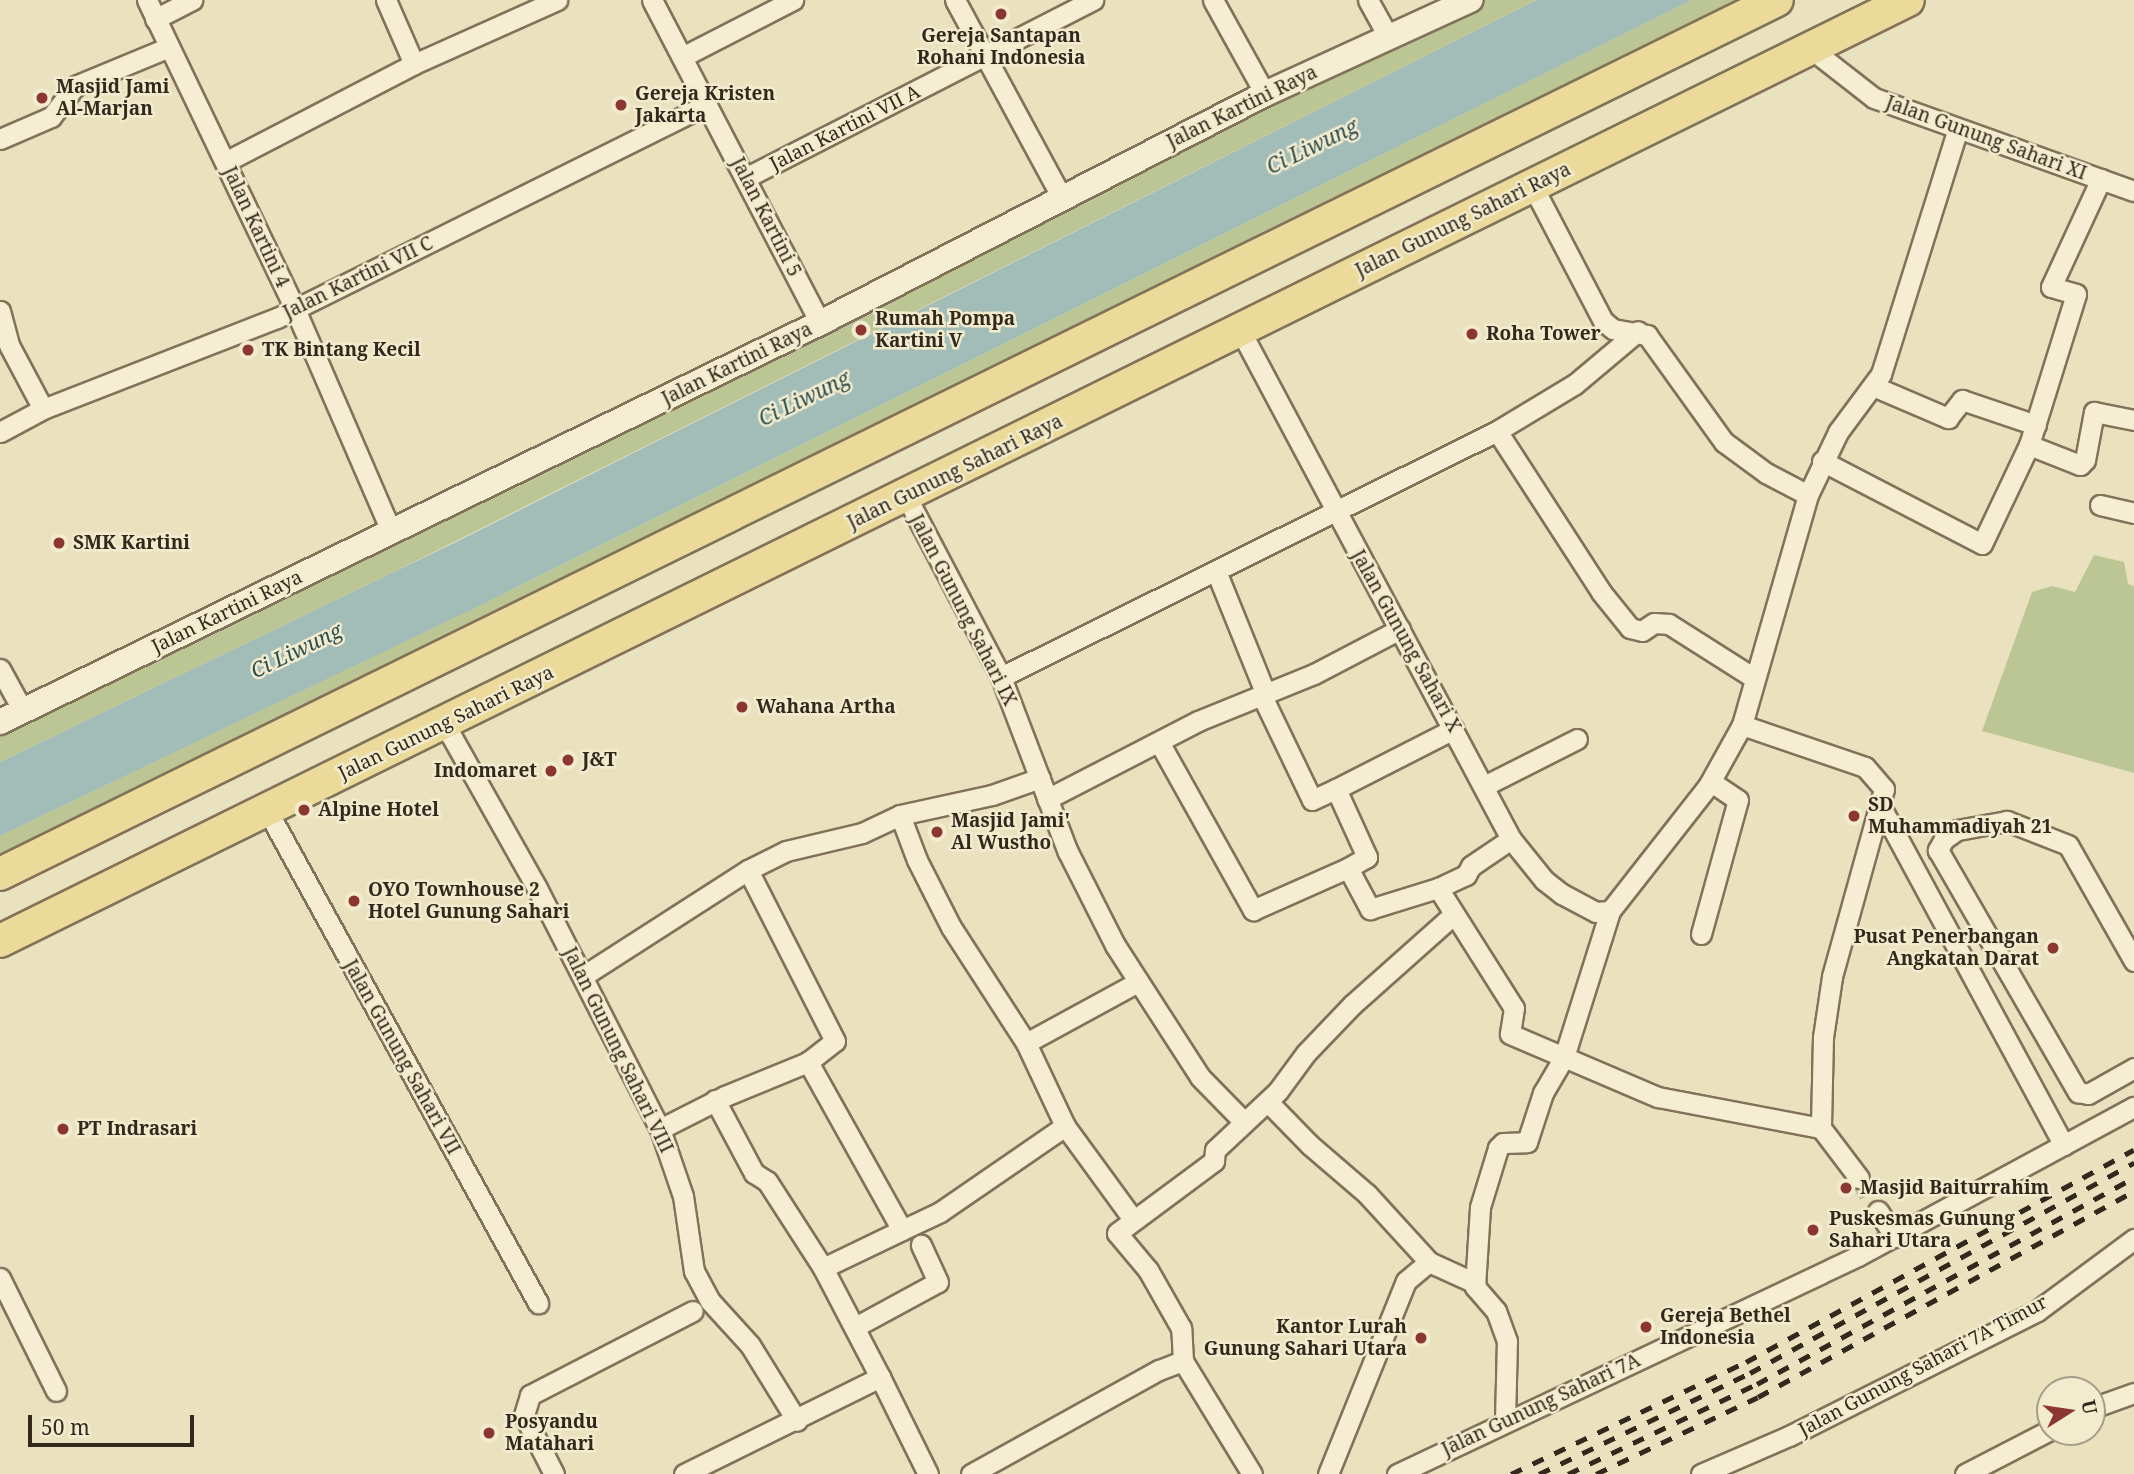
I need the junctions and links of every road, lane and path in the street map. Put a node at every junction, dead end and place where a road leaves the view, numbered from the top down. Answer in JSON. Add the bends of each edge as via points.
{"nodes":[{"id":1,"x":147,"y":0,"type":"edge"},
{"id":2,"x":192,"y":0,"type":"edge"},
{"id":3,"x":386,"y":0,"type":"edge"},
{"id":4,"x":557,"y":0,"type":"edge"},
{"id":5,"x":652,"y":0,"type":"edge"},
{"id":6,"x":793,"y":0,"type":"edge"},
{"id":7,"x":955,"y":0,"type":"edge"},
{"id":8,"x":1093,"y":0,"type":"edge"},
{"id":9,"x":1213,"y":0,"type":"edge"},
{"id":10,"x":1368,"y":0,"type":"edge"},
{"id":11,"x":1470,"y":0,"type":"edge"},
{"id":12,"x":1777,"y":0,"type":"edge"},
{"id":13,"x":1908,"y":0,"type":"edge"},
{"id":14,"x":155,"y":19,"type":"junction"},
{"id":15,"x":1389,"y":38,"type":"junction"},
{"id":16,"x":169,"y":47,"type":"junction"},
{"id":17,"x":1810,"y":48,"type":"junction"},
{"id":18,"x":682,"y":57,"type":"junction"},
{"id":19,"x":987,"y":57,"type":"junction"},
{"id":20,"x":414,"y":64,"type":"junction"},
{"id":21,"x":1265,"y":94,"type":"junction"},
{"id":22,"x":707,"y":105,"type":"junction"},
{"id":23,"x":1957,"y":131,"type":"junction"},
{"id":24,"x":0,"y":139,"type":"edge"},
{"id":25,"x":225,"y":162,"type":"junction"},
{"id":26,"x":747,"y":177,"type":"junction"},
{"id":27,"x":2101,"y":179,"type":"junction"},
{"id":28,"x":1532,"y":186,"type":"junction"},
{"id":29,"x":2134,"y":191,"type":"edge"},
{"id":30,"x":1061,"y":196,"type":"junction"},
{"id":31,"x":295,"y":309,"type":"junction"},
{"id":32,"x":1,"y":315,"type":"edge"},
{"id":33,"x":820,"y":323,"type":"junction"},
{"id":34,"x":1241,"y":330,"type":"junction"},
{"id":35,"x":1638,"y":331,"type":"junction"},
{"id":36,"x":1873,"y":386,"type":"junction"},
{"id":37,"x":43,"y":409,"type":"junction"},
{"id":38,"x":2134,"y":420,"type":"edge"},
{"id":39,"x":2036,"y":425,"type":"junction"},
{"id":40,"x":0,"y":432,"type":"edge"},
{"id":41,"x":1497,"y":432,"type":"junction"},
{"id":42,"x":2029,"y":445,"type":"junction"},
{"id":43,"x":1822,"y":461,"type":"junction"},
{"id":44,"x":1808,"y":495,"type":"junction"},
{"id":45,"x":906,"y":496,"type":"junction"},
{"id":46,"x":2100,"y":505,"type":"dead end"},
{"id":47,"x":1335,"y":509,"type":"junction"},
{"id":48,"x":2134,"y":513,"type":"edge"},
{"id":49,"x":392,"y":533,"type":"junction"},
{"id":50,"x":1216,"y":571,"type":"junction"},
{"id":51,"x":1401,"y":629,"type":"junction"},
{"id":52,"x":0,"y":669,"type":"edge"},
{"id":53,"x":1001,"y":677,"type":"junction"},
{"id":54,"x":1754,"y":678,"type":"junction"},
{"id":55,"x":1264,"y":696,"type":"junction"},
{"id":56,"x":23,"y":711,"type":"junction"},
{"id":57,"x":0,"y":722,"type":"edge"},
{"id":58,"x":444,"y":723,"type":"junction"},
{"id":59,"x":1742,"y":724,"type":"junction"},
{"id":60,"x":1454,"y":729,"type":"junction"},
{"id":61,"x":1577,"y":739,"type":"dead end"},
{"id":62,"x":1159,"y":741,"type":"junction"},
{"id":63,"x":1040,"y":778,"type":"junction"},
{"id":64,"x":1711,"y":782,"type":"junction"},
{"id":65,"x":1484,"y":786,"type":"junction"},
{"id":66,"x":1336,"y":789,"type":"junction"},
{"id":67,"x":1047,"y":799,"type":"junction"},
{"id":68,"x":1882,"y":809,"type":"junction"},
{"id":69,"x":267,"y":810,"type":"junction"},
{"id":70,"x":900,"y":815,"type":"junction"},
{"id":71,"x":1511,"y":839,"type":"junction"},
{"id":72,"x":1348,"y":868,"type":"junction"},
{"id":73,"x":748,"y":870,"type":"junction"},
{"id":74,"x":0,"y":874,"type":"edge"},
{"id":75,"x":1438,"y":888,"type":"junction"},
{"id":76,"x":1610,"y":911,"type":"junction"},
{"id":77,"x":1453,"y":915,"type":"junction"},
{"id":78,"x":1701,"y":934,"type":"dead end"},
{"id":79,"x":0,"y":941,"type":"edge"},
{"id":80,"x":2134,"y":961,"type":"edge"},
{"id":81,"x":583,"y":976,"type":"junction"},
{"id":82,"x":1138,"y":982,"type":"junction"},
{"id":83,"x":1026,"y":1043,"type":"junction"},
{"id":84,"x":1564,"y":1057,"type":"junction"},
{"id":85,"x":808,"y":1062,"type":"junction"},
{"id":86,"x":2132,"y":1074,"type":"edge"},
{"id":87,"x":715,"y":1100,"type":"junction"},
{"id":88,"x":1268,"y":1102,"type":"junction"},
{"id":89,"x":2134,"y":1107,"type":"edge"},
{"id":90,"x":1244,"y":1122,"type":"junction"},
{"id":91,"x":1065,"y":1126,"type":"junction"},
{"id":92,"x":1821,"y":1128,"type":"junction"},
{"id":93,"x":660,"y":1129,"type":"junction"},
{"id":94,"x":2064,"y":1145,"type":"junction"},
{"id":95,"x":1859,"y":1178,"type":"tunnel mouth"},
{"id":96,"x":1878,"y":1211,"type":"tunnel mouth"},
{"id":97,"x":1132,"y":1218,"type":"junction"},
{"id":98,"x":902,"y":1230,"type":"junction"},
{"id":99,"x":1895,"y":1237,"type":"junction"},
{"id":100,"x":2134,"y":1239,"type":"edge"},
{"id":101,"x":921,"y":1244,"type":"dead end"},
{"id":102,"x":1429,"y":1262,"type":"junction"},
{"id":103,"x":823,"y":1268,"type":"junction"},
{"id":104,"x":0,"y":1278,"type":"edge"},
{"id":105,"x":1475,"y":1283,"type":"junction"},
{"id":106,"x":538,"y":1303,"type":"dead end"},
{"id":107,"x":693,"y":1311,"type":"dead end"},
{"id":108,"x":855,"y":1327,"type":"junction"},
{"id":109,"x":1183,"y":1362,"type":"junction"},
{"id":110,"x":880,"y":1377,"type":"junction"},
{"id":111,"x":56,"y":1391,"type":"dead end"},
{"id":112,"x":2134,"y":1393,"type":"edge"},
{"id":113,"x":2106,"y":1403,"type":"edge"},
{"id":114,"x":797,"y":1421,"type":"junction"},
{"id":115,"x":1505,"y":1421,"type":"junction"},
{"id":116,"x":2036,"y":1437,"type":"edge"},
{"id":117,"x":554,"y":1474,"type":"edge"},
{"id":118,"x":684,"y":1474,"type":"edge"},
{"id":119,"x":928,"y":1474,"type":"edge"},
{"id":120,"x":971,"y":1474,"type":"edge"},
{"id":121,"x":1252,"y":1474,"type":"edge"},
{"id":122,"x":1328,"y":1474,"type":"edge"},
{"id":123,"x":1397,"y":1474,"type":"edge"},
{"id":124,"x":1700,"y":1474,"type":"edge"},
{"id":125,"x":1965,"y":1474,"type":"edge"}],
"edges":[{"from":1,"to":14,"type":"street","name":"Jalan Kartini 4"},
{"from":2,"to":14,"type":"street"},
{"from":3,"to":20,"type":"street"},
{"from":4,"to":20,"type":"street"},
{"from":5,"to":18,"type":"street","name":"Jalan Kartini 5"},
{"from":6,"to":18,"type":"street"},
{"from":7,"to":19,"type":"street"},
{"from":8,"to":19,"type":"street","name":"Jalan Kartini VII A"},
{"from":9,"to":21,"type":"street"},
{"from":10,"to":15,"type":"street"},
{"from":11,"to":15,"type":"street","name":"Jalan Kartini Raya"},
{"from":12,"to":74,"type":"main road"},
{"from":13,"to":17,"type":"main road","name":"Jalan Gunung Sahari Raya"},
{"from":14,"to":16,"type":"street","name":"Jalan Kartini 4"},
{"from":15,"to":21,"type":"street","name":"Jalan Kartini Raya"},
{"from":16,"to":24,"type":"street","via":[[75,86],[51,117]]},
{"from":16,"to":25,"type":"street","name":"Jalan Kartini 4"},
{"from":17,"to":23,"type":"street","name":"Jalan Gunung Sahari XI","via":[[1874,99]]},
{"from":17,"to":28,"type":"main road","name":"Jalan Gunung Sahari Raya"},
{"from":18,"to":22,"type":"street","name":"Jalan Kartini 5"},
{"from":19,"to":26,"type":"street","name":"Jalan Kartini VII A"},
{"from":19,"to":30,"type":"street"},
{"from":20,"to":25,"type":"street"},
{"from":21,"to":30,"type":"street","name":"Jalan Kartini Raya"},
{"from":22,"to":26,"type":"street","name":"Jalan Kartini 5"},
{"from":22,"to":31,"type":"street","name":"Jalan Kartini VII C"},
{"from":23,"to":27,"type":"street","name":"Jalan Gunung Sahari XI"},
{"from":23,"to":36,"type":"street","via":[[1893,347]]},
{"from":25,"to":31,"type":"street","name":"Jalan Kartini 4"},
{"from":26,"to":33,"type":"street","name":"Jalan Kartini 5"},
{"from":27,"to":29,"type":"street","name":"Jalan Gunung Sahari XI"},
{"from":27,"to":39,"type":"street","via":[[2052,287],[2076,294]]},
{"from":28,"to":34,"type":"main road","name":"Jalan Gunung Sahari Raya"},
{"from":28,"to":35,"type":"street","via":[[1603,321],[1613,329]]},
{"from":30,"to":33,"type":"street","name":"Jalan Kartini Raya"},
{"from":31,"to":37,"type":"street","name":"Jalan Kartini VII C"},
{"from":31,"to":49,"type":"street","name":"Jalan Kartini 4"},
{"from":32,"to":37,"type":"street","via":[[14,355]]},
{"from":33,"to":49,"type":"street","name":"Jalan Kartini Raya"},
{"from":34,"to":45,"type":"main road","name":"Jalan Gunung Sahari Raya"},
{"from":34,"to":47,"type":"street","name":"Jalan Gunung Sahari X"},
{"from":35,"to":41,"type":"street","via":[[1575,384]]},
{"from":35,"to":44,"type":"street","via":[[1647,335],[1724,442],[1766,473]]},
{"from":36,"to":39,"type":"street","via":[[1948,418],[1962,400]]},
{"from":36,"to":43,"type":"street"},
{"from":37,"to":40,"type":"street","name":"Jalan Kartini VII C"},
{"from":38,"to":42,"type":"street","via":[[2094,412],[2085,460],[2080,465]]},
{"from":39,"to":42,"type":"street"},
{"from":41,"to":47,"type":"street"},
{"from":41,"to":54,"type":"street","via":[[1601,592],[1630,628],[1642,631],[1654,623],[1669,624]]},
{"from":42,"to":43,"type":"street","via":[[1982,544]]},
{"from":43,"to":44,"type":"street"},
{"from":44,"to":54,"type":"street"},
{"from":45,"to":53,"type":"street","name":"Jalan Gunung Sahari IX"},
{"from":45,"to":58,"type":"main road","name":"Jalan Gunung Sahari Raya"},
{"from":46,"to":48,"type":"street"},
{"from":47,"to":50,"type":"street"},
{"from":47,"to":51,"type":"street","name":"Jalan Gunung Sahari X"},
{"from":49,"to":56,"type":"street","name":"Jalan Kartini Raya"},
{"from":50,"to":53,"type":"street"},
{"from":50,"to":55,"type":"street"},
{"from":51,"to":55,"type":"street"},
{"from":51,"to":60,"type":"street","name":"Jalan Gunung Sahari X"},
{"from":52,"to":56,"type":"street"},
{"from":53,"to":63,"type":"street","name":"Jalan Gunung Sahari IX"},
{"from":54,"to":59,"type":"street"},
{"from":55,"to":62,"type":"street","via":[[1198,720]]},
{"from":55,"to":66,"type":"street","via":[[1312,800]]},
{"from":56,"to":57,"type":"street","name":"Jalan Kartini Raya"},
{"from":58,"to":69,"type":"main road","name":"Jalan Gunung Sahari Raya"},
{"from":58,"to":81,"type":"street","name":"Jalan Gunung Sahari VIII"},
{"from":59,"to":64,"type":"street"},
{"from":59,"to":68,"type":"street","via":[[1865,767],[1884,789]]},
{"from":60,"to":65,"type":"street","name":"Jalan Gunung Sahari X"},
{"from":60,"to":66,"type":"street"},
{"from":61,"to":65,"type":"street"},
{"from":62,"to":67,"type":"street"},
{"from":62,"to":72,"type":"street","via":[[1252,910]]},
{"from":63,"to":67,"type":"street","name":"Jalan Gunung Sahari IX"},
{"from":63,"to":70,"type":"street","via":[[992,795]]},
{"from":64,"to":76,"type":"street"},
{"from":64,"to":78,"type":"street","via":[[1738,800]]},
{"from":65,"to":71,"type":"street","name":"Jalan Gunung Sahari X"},
{"from":66,"to":72,"type":"street","via":[[1367,858]]},
{"from":67,"to":82,"type":"street","name":"Jalan Gunung Sahari IX","via":[[1074,864]]},
{"from":68,"to":92,"type":"street","via":[[1832,976],[1823,1037]]},
{"from":68,"to":94,"type":"street"},
{"from":69,"to":79,"type":"main road","name":"Jalan Gunung Sahari Raya"},
{"from":69,"to":106,"type":"street","name":"Jalan Gunung Sahari VII"},
{"from":70,"to":73,"type":"street","via":[[862,833],[786,851]]},
{"from":70,"to":83,"type":"street","via":[[951,928]]},
{"from":71,"to":75,"type":"street","via":[[1471,866],[1466,875]]},
{"from":71,"to":76,"type":"street","name":"Jalan Gunung Sahari X","via":[[1544,880],[1562,894],[1596,912]]},
{"from":72,"to":75,"type":"street","via":[[1373,910]]},
{"from":73,"to":81,"type":"street"},
{"from":73,"to":85,"type":"street","via":[[835,1041]]},
{"from":75,"to":77,"type":"street"},
{"from":76,"to":84,"type":"street"},
{"from":77,"to":84,"type":"street","via":[[1514,1008],[1508,1032]]},
{"from":77,"to":88,"type":"street","via":[[1353,1004]]},
{"from":80,"to":86,"type":"street","via":[[2068,845],[2007,821],[1957,830],[1944,839],[1938,850],[2078,1092],[2088,1094]]},
{"from":81,"to":93,"type":"street","name":"Jalan Gunung Sahari VIII"},
{"from":82,"to":83,"type":"street"},
{"from":82,"to":90,"type":"street","name":"Jalan Gunung Sahari IX","via":[[1200,1077]]},
{"from":83,"to":91,"type":"street"},
{"from":84,"to":92,"type":"street","via":[[1658,1097]]},
{"from":84,"to":105,"type":"street","via":[[1544,1093],[1527,1142],[1503,1143],[1498,1148],[1480,1207]]},
{"from":85,"to":87,"type":"street"},
{"from":85,"to":98,"type":"street"},
{"from":87,"to":93,"type":"street"},
{"from":87,"to":103,"type":"street","via":[[754,1173],[766,1181]]},
{"from":88,"to":90,"type":"street"},
{"from":88,"to":102,"type":"street","via":[[1367,1194]]},
{"from":89,"to":94,"type":"street","name":"Jalan Gunung Sahari 7A"},
{"from":90,"to":97,"type":"street","via":[[1215,1150],[1214,1161]]},
{"from":91,"to":97,"type":"street"},
{"from":91,"to":98,"type":"street","via":[[940,1212]]},
{"from":92,"to":95,"type":"street"},
{"from":93,"to":114,"type":"street","name":"Jalan Gunung Sahari VIII","via":[[683,1196],[694,1271],[710,1301],[750,1345]]},
{"from":94,"to":99,"type":"street","name":"Jalan Gunung Sahari 7A"},
{"from":96,"to":99,"type":"street"},
{"from":97,"to":109,"type":"street","via":[[1117,1233],[1148,1270],[1181,1328]]},
{"from":98,"to":103,"type":"street"},
{"from":99,"to":115,"type":"street","name":"Jalan Gunung Sahari 7A"},
{"from":100,"to":124,"type":"street","name":"Jalan Gunung Sahari 7A Timur","via":[[2037,1311],[1789,1436]]},
{"from":101,"to":108,"type":"street","via":[[938,1282]]},
{"from":102,"to":105,"type":"street"},
{"from":102,"to":122,"type":"street","via":[[1406,1281]]},
{"from":103,"to":108,"type":"street"},
{"from":104,"to":111,"type":"street"},
{"from":105,"to":115,"type":"street","via":[[1496,1311],[1507,1341]]},
{"from":107,"to":117,"type":"street","via":[[530,1395],[524,1415]]},
{"from":108,"to":110,"type":"street"},
{"from":109,"to":120,"type":"street","via":[[1159,1370]]},
{"from":109,"to":121,"type":"street"},
{"from":110,"to":114,"type":"street"},
{"from":110,"to":119,"type":"street"},
{"from":112,"to":113,"type":"street"},
{"from":114,"to":118,"type":"street"},
{"from":115,"to":123,"type":"street","name":"Jalan Gunung Sahari 7A"},
{"from":116,"to":125,"type":"street"}]}
